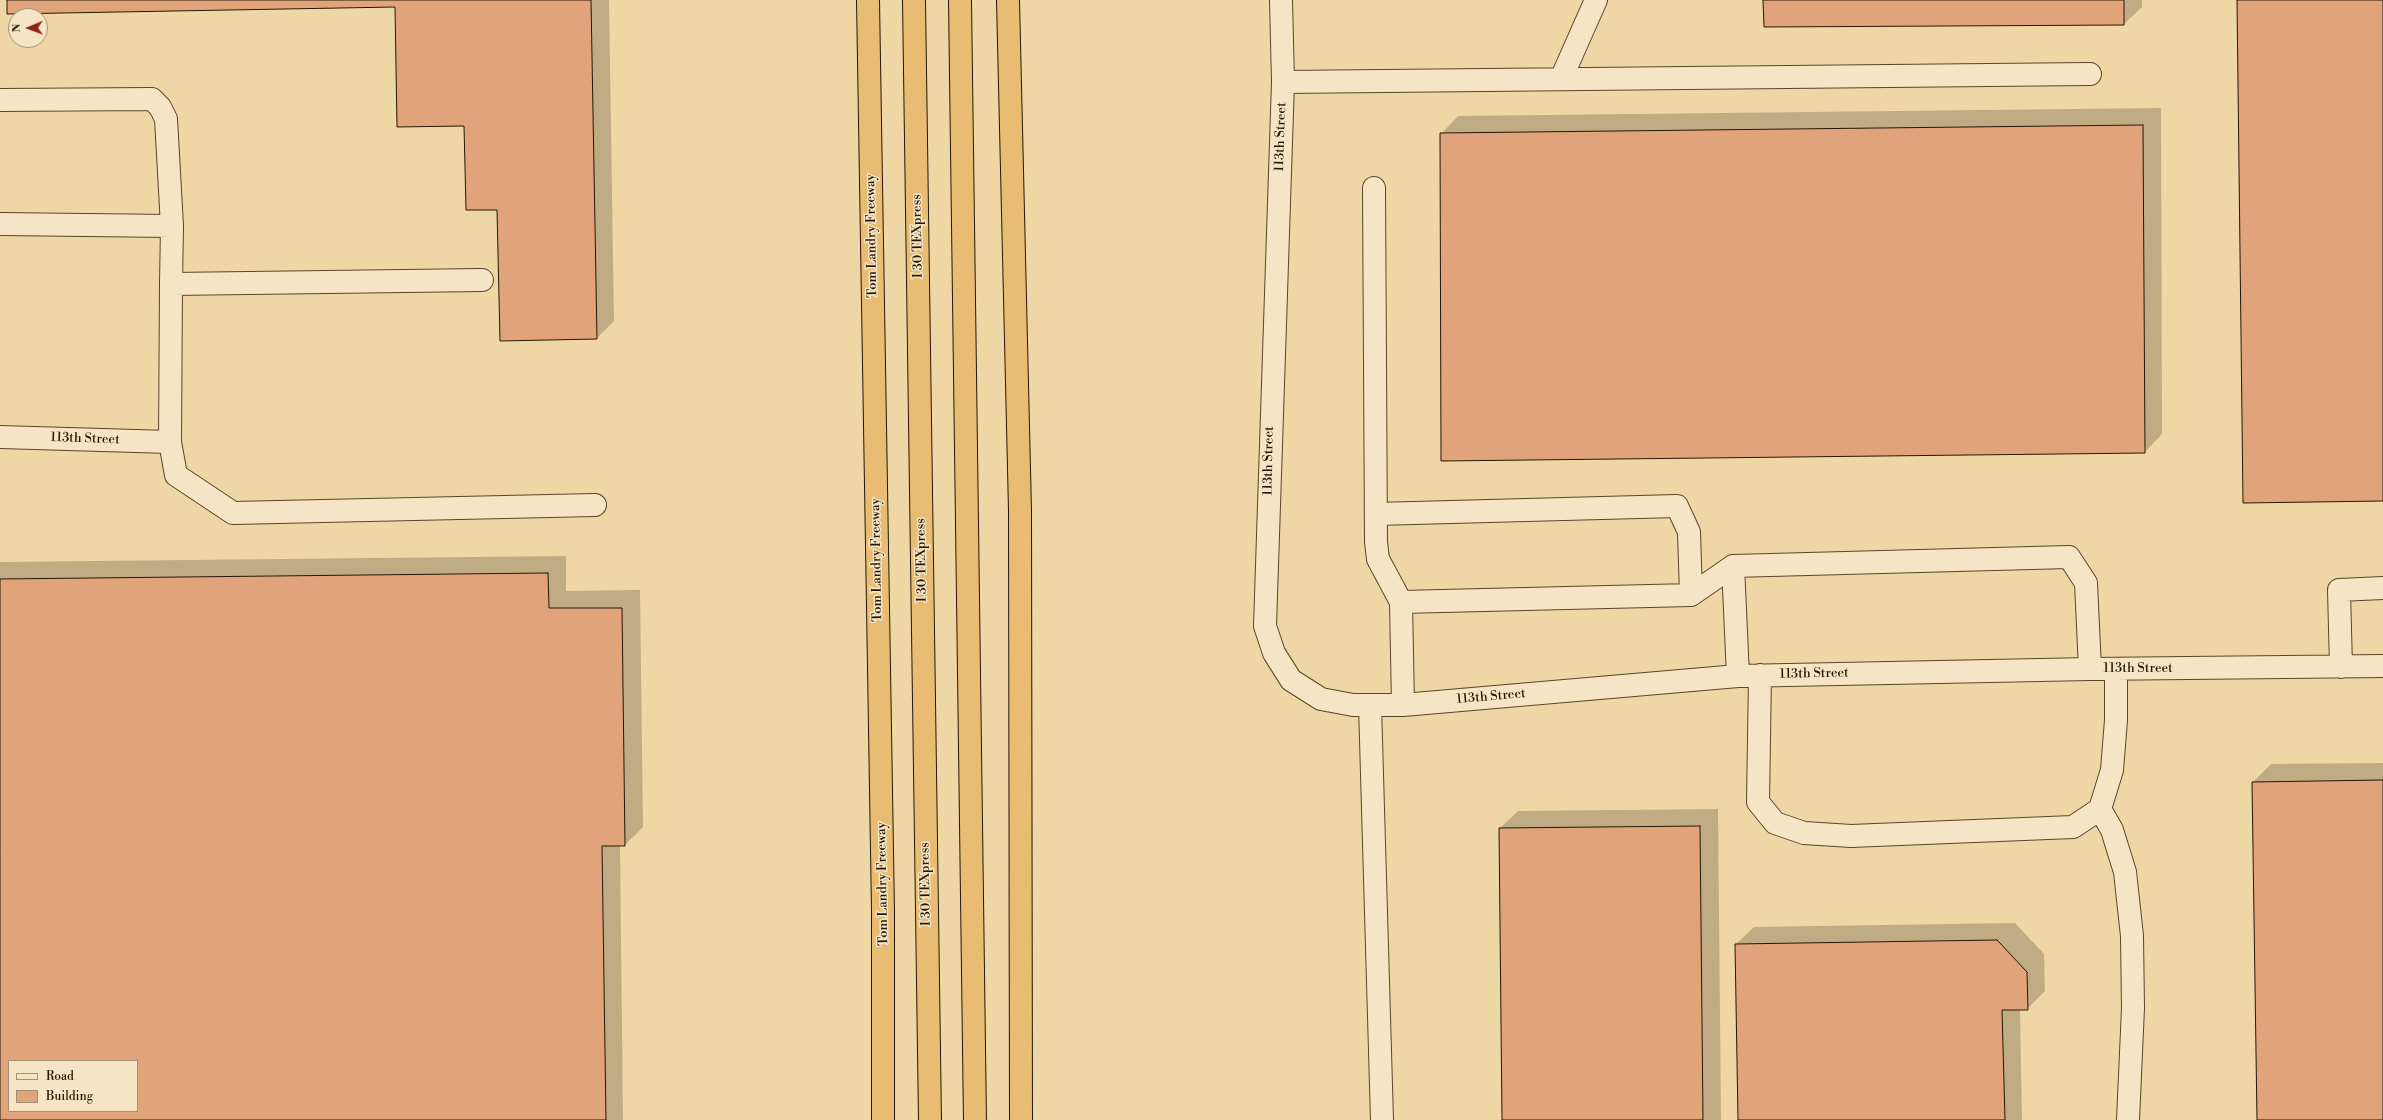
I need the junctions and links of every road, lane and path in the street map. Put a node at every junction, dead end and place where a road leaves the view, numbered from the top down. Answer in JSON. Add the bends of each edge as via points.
{"nodes":[{"id":1,"x":868,"y":0,"type":"edge"},
{"id":2,"x":914,"y":0,"type":"edge"},
{"id":3,"x":960,"y":0,"type":"edge"},
{"id":4,"x":1008,"y":0,"type":"edge"},
{"id":5,"x":1281,"y":0,"type":"edge"},
{"id":6,"x":1596,"y":0,"type":"edge"},
{"id":7,"x":2090,"y":74,"type":"dead end"},
{"id":8,"x":1561,"y":79,"type":"junction"},
{"id":9,"x":1283,"y":82,"type":"junction"},
{"id":10,"x":0,"y":100,"type":"edge"},
{"id":11,"x":1374,"y":188,"type":"dead end"},
{"id":12,"x":0,"y":224,"type":"edge"},
{"id":13,"x":172,"y":226,"type":"junction"},
{"id":14,"x":482,"y":280,"type":"dead end"},
{"id":15,"x":171,"y":284,"type":"junction"},
{"id":16,"x":0,"y":437,"type":"edge"},
{"id":17,"x":170,"y":442,"type":"junction"},
{"id":18,"x":595,"y":505,"type":"dead end"},
{"id":19,"x":1376,"y":514,"type":"junction"},
{"id":20,"x":1733,"y":566,"type":"junction"},
{"id":21,"x":2383,"y":588,"type":"edge"},
{"id":22,"x":1691,"y":595,"type":"junction"},
{"id":23,"x":1401,"y":602,"type":"junction"},
{"id":24,"x":2383,"y":666,"type":"edge"},
{"id":25,"x":2341,"y":667,"type":"junction"},
{"id":26,"x":2090,"y":669,"type":"junction"},
{"id":27,"x":2116,"y":669,"type":"junction"},
{"id":28,"x":1760,"y":675,"type":"junction"},
{"id":29,"x":1738,"y":676,"type":"junction"},
{"id":30,"x":1403,"y":704,"type":"junction"},
{"id":31,"x":1370,"y":705,"type":"junction"},
{"id":32,"x":2100,"y":809,"type":"junction"},
{"id":33,"x":883,"y":1120,"type":"edge"},
{"id":34,"x":930,"y":1120,"type":"edge"},
{"id":35,"x":975,"y":1120,"type":"edge"},
{"id":36,"x":1021,"y":1120,"type":"edge"},
{"id":37,"x":1382,"y":1120,"type":"edge"},
{"id":38,"x":2128,"y":1120,"type":"edge"}],
"edges":[{"from":1,"to":33,"type":"highway","name":"Tom Landry Freeway","via":[[884,910]]},
{"from":2,"to":34,"type":"highway","name":"I 30 TEXpress"},
{"from":3,"to":35,"type":"highway"},
{"from":4,"to":36,"type":"highway","via":[[1020,511]]},
{"from":5,"to":9,"type":"street","name":"113th Street"},
{"from":6,"to":8,"type":"street"},
{"from":7,"to":8,"type":"street"},
{"from":8,"to":9,"type":"street"},
{"from":9,"to":31,"type":"street","name":"113th Street","via":[[1265,626],[1274,653],[1291,680],[1321,699],[1353,705]]},
{"from":10,"to":13,"type":"street","via":[[152,99],[166,119]]},
{"from":11,"to":19,"type":"street"},
{"from":12,"to":13,"type":"street"},
{"from":13,"to":15,"type":"street"},
{"from":14,"to":15,"type":"street"},
{"from":15,"to":17,"type":"street"},
{"from":16,"to":17,"type":"street","name":"113th Street"},
{"from":17,"to":18,"type":"street","via":[[176,475],[233,513]]},
{"from":19,"to":22,"type":"street","via":[[1677,506],[1689,532]]},
{"from":19,"to":23,"type":"street","via":[[1378,559]]},
{"from":20,"to":22,"type":"street"},
{"from":20,"to":26,"type":"street","via":[[2069,557],[2086,583]]},
{"from":20,"to":29,"type":"street"},
{"from":21,"to":25,"type":"street","via":[[2339,590]]},
{"from":22,"to":23,"type":"street"},
{"from":23,"to":30,"type":"street"},
{"from":24,"to":25,"type":"street","name":"113th Street"},
{"from":25,"to":27,"type":"street","name":"113th Street"},
{"from":26,"to":27,"type":"street","name":"113th Street"},
{"from":26,"to":28,"type":"street","name":"113th Street"},
{"from":27,"to":32,"type":"street","via":[[2116,720],[2112,770]]},
{"from":28,"to":29,"type":"street","name":"113th Street"},
{"from":28,"to":32,"type":"street","via":[[1758,802],[1775,823],[1804,833],[1851,836],[2073,827]]},
{"from":29,"to":30,"type":"street","name":"113th Street"},
{"from":30,"to":31,"type":"street","name":"113th Street"},
{"from":31,"to":37,"type":"street"},
{"from":32,"to":38,"type":"street","via":[[2112,830],[2125,872],[2132,936],[2133,1008]]}]}
